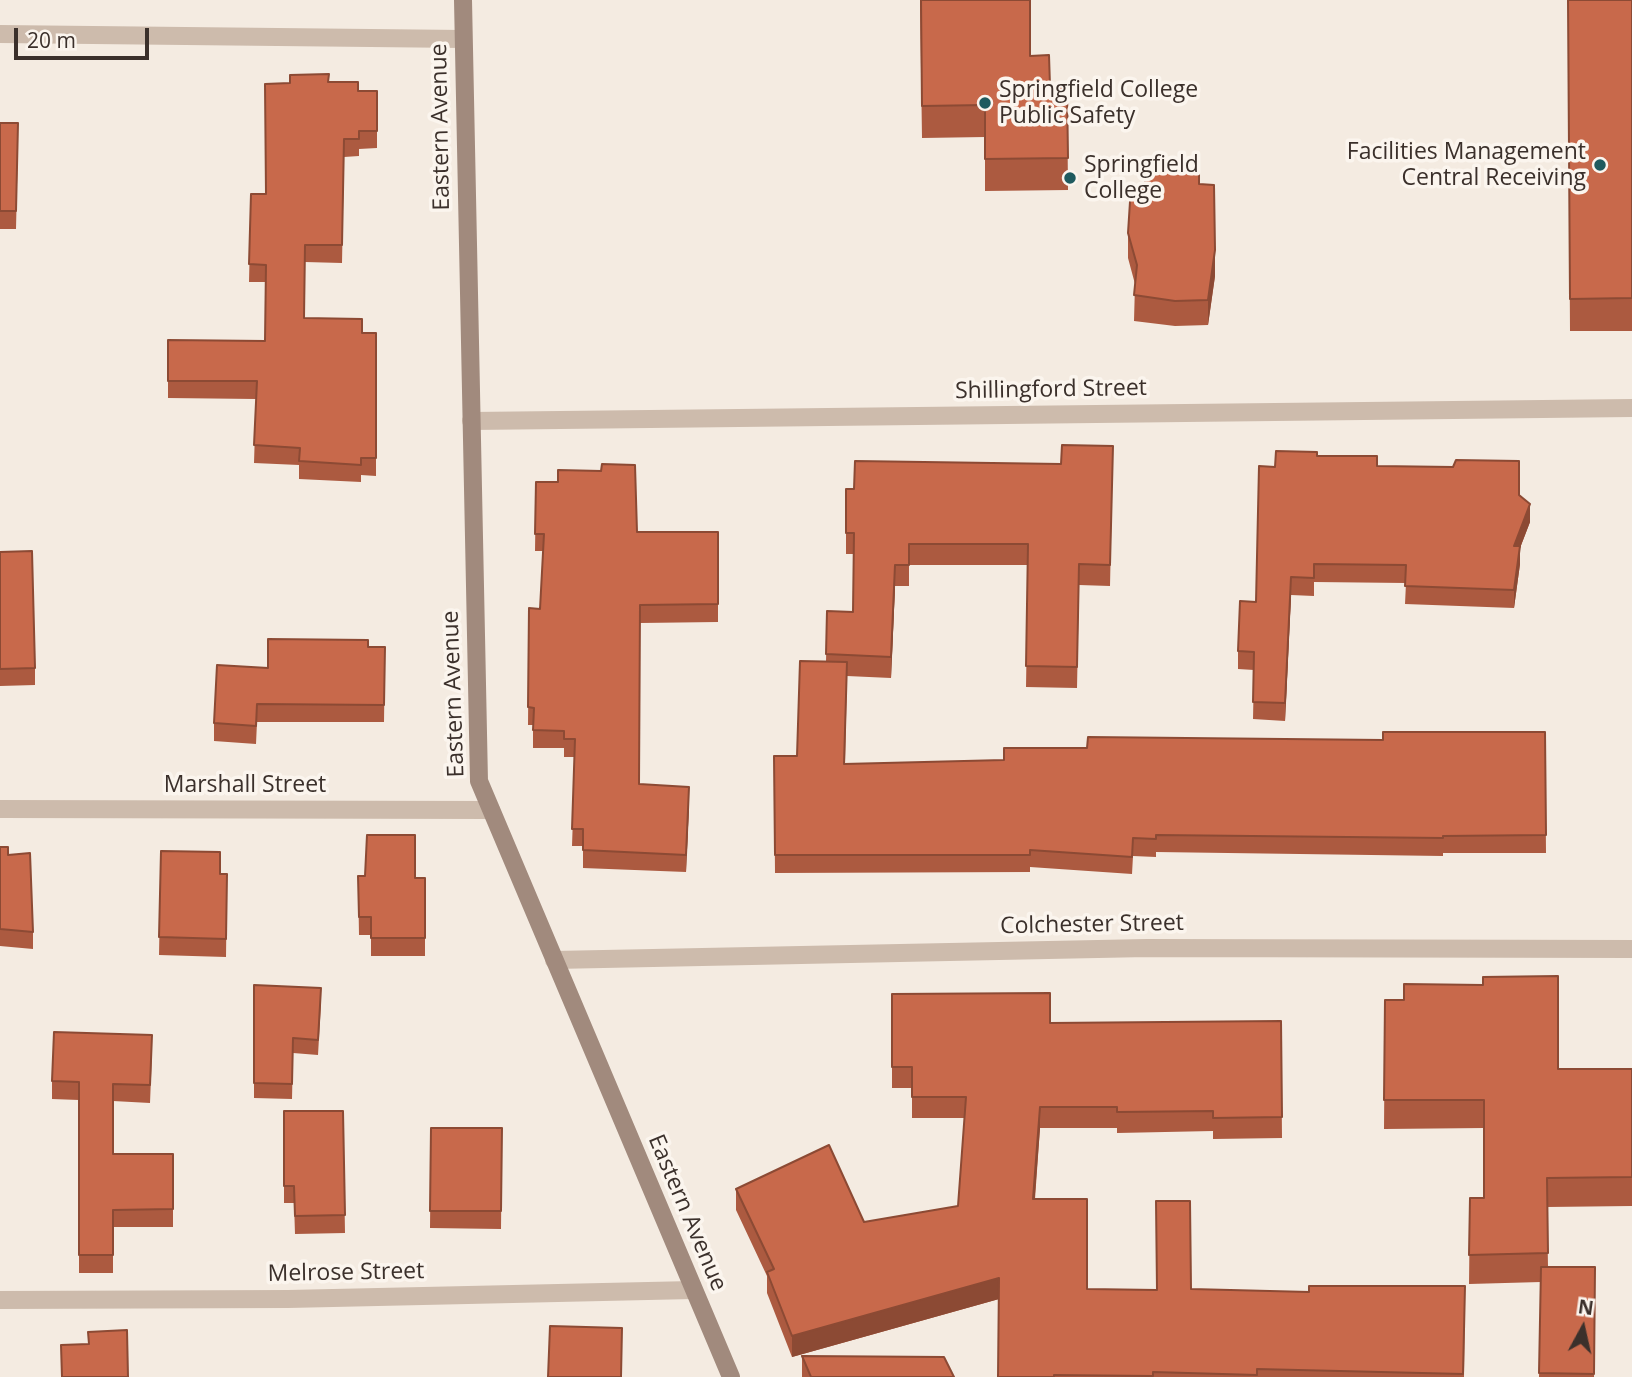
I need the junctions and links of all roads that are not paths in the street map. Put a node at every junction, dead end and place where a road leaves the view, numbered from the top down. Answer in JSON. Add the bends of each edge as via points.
{"nodes":[{"id":1,"x":463,"y":0,"type":"edge"},
{"id":2,"x":0,"y":34,"type":"edge"},
{"id":3,"x":463,"y":39,"type":"junction"},
{"id":4,"x":1632,"y":408,"type":"edge"},
{"id":5,"x":471,"y":421,"type":"junction"},
{"id":6,"x":0,"y":809,"type":"edge"},
{"id":7,"x":491,"y":810,"type":"junction"},
{"id":8,"x":1632,"y":949,"type":"edge"},
{"id":9,"x":554,"y":960,"type":"junction"},
{"id":10,"x":693,"y":1290,"type":"junction"},
{"id":11,"x":0,"y":1300,"type":"edge"},
{"id":12,"x":731,"y":1377,"type":"edge"}],
"edges":[{"from":1,"to":3,"type":"street","name":"Eastern Avenue"},
{"from":2,"to":3,"type":"street"},
{"from":3,"to":5,"type":"street","name":"Eastern Avenue"},
{"from":4,"to":5,"type":"street","name":"Shillingford Street"},
{"from":5,"to":7,"type":"street","name":"Eastern Avenue","via":[[479,781]]},
{"from":6,"to":7,"type":"street","name":"Marshall Street"},
{"from":7,"to":9,"type":"street","name":"Eastern Avenue"},
{"from":8,"to":9,"type":"street","name":"Colchester Street","via":[[1147,948]]},
{"from":9,"to":10,"type":"street","name":"Eastern Avenue"},
{"from":10,"to":11,"type":"street","name":"Melrose Street"},
{"from":10,"to":12,"type":"street","name":"Eastern Avenue"}]}
